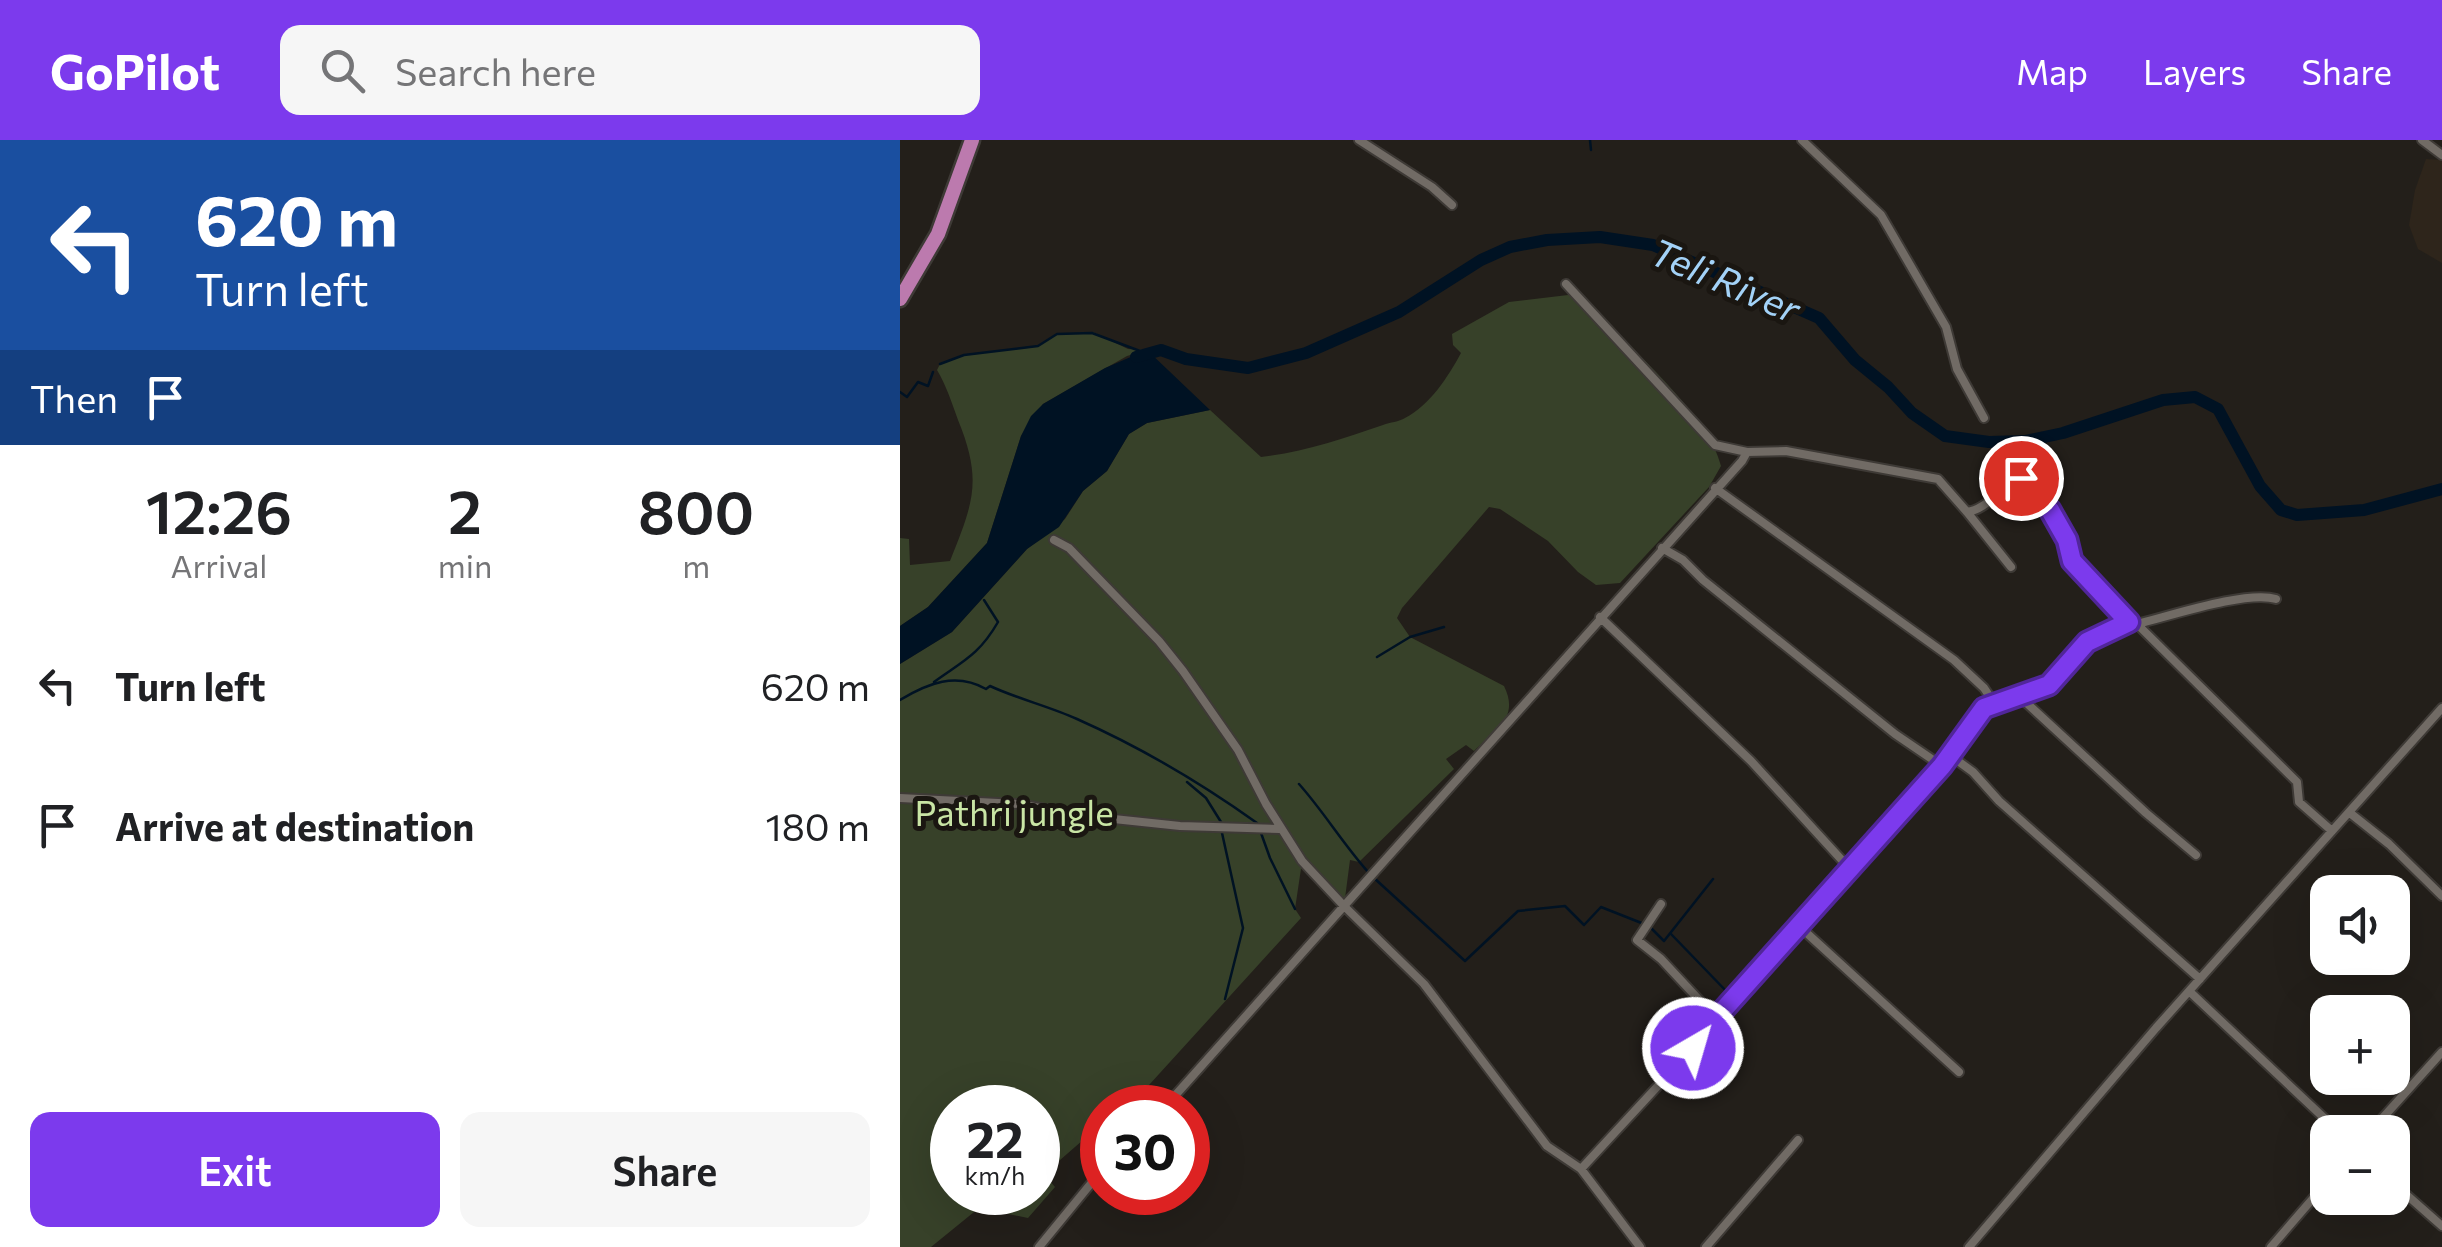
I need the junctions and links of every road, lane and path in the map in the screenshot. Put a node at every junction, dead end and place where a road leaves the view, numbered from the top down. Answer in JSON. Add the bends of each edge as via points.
{"nodes":[{"id":1,"x":972,"y":140,"type":"edge"},
{"id":2,"x":1359,"y":140,"type":"edge"},
{"id":3,"x":1802,"y":140,"type":"edge"},
{"id":4,"x":2422,"y":140,"type":"edge"},
{"id":5,"x":2442,"y":155,"type":"edge"},
{"id":6,"x":1452,"y":205,"type":"dead end"},
{"id":7,"x":1566,"y":284,"type":"dead end"},
{"id":8,"x":900,"y":299,"type":"edge"},
{"id":9,"x":1984,"y":418,"type":"dead end"},
{"id":10,"x":1747,"y":452,"type":"junction"},
{"id":11,"x":2017,"y":456,"type":"dead end"},
{"id":12,"x":2021,"y":478,"type":"junction"},
{"id":13,"x":1715,"y":488,"type":"junction"},
{"id":14,"x":1967,"y":512,"type":"junction"},
{"id":15,"x":1054,"y":540,"type":"dead end"},
{"id":16,"x":1662,"y":548,"type":"junction"},
{"id":17,"x":2011,"y":567,"type":"dead end"},
{"id":18,"x":2276,"y":599,"type":"dead end"},
{"id":19,"x":1600,"y":617,"type":"junction"},
{"id":20,"x":2133,"y":623,"type":"junction"},
{"id":21,"x":2020,"y":698,"type":"junction"},
{"id":22,"x":1994,"y":702,"type":"junction"},
{"id":23,"x":2442,"y":708,"type":"edge"},
{"id":24,"x":1951,"y":756,"type":"junction"},
{"id":25,"x":1942,"y":766,"type":"junction"},
{"id":26,"x":900,"y":798,"type":"edge"},
{"id":27,"x":2350,"y":813,"type":"junction"},
{"id":28,"x":1280,"y":829,"type":"junction"},
{"id":29,"x":2332,"y":831,"type":"junction"},
{"id":30,"x":2196,"y":855,"type":"dead end"},
{"id":31,"x":1850,"y":869,"type":"junction"},
{"id":32,"x":2442,"y":896,"type":"edge"},
{"id":33,"x":1661,"y":904,"type":"dead end"},
{"id":34,"x":1344,"y":906,"type":"junction"},
{"id":35,"x":1798,"y":926,"type":"junction"},
{"id":36,"x":2200,"y":979,"type":"junction"},
{"id":37,"x":2189,"y":992,"type":"junction"},
{"id":38,"x":1716,"y":1018,"type":"junction"},
{"id":39,"x":2442,"y":1052,"type":"edge"},
{"id":40,"x":1959,"y":1072,"type":"dead end"},
{"id":41,"x":1184,"y":1085,"type":"edge"},
{"id":42,"x":2321,"y":1115,"type":"edge"},
{"id":43,"x":2385,"y":1115,"type":"edge"},
{"id":44,"x":1798,"y":1140,"type":"dead end"},
{"id":45,"x":1580,"y":1170,"type":"junction"},
{"id":46,"x":1080,"y":1197,"type":"edge"},
{"id":47,"x":2410,"y":1198,"type":"edge"},
{"id":48,"x":2310,"y":1202,"type":"edge"},
{"id":49,"x":2442,"y":1226,"type":"edge"},
{"id":50,"x":1039,"y":1247,"type":"edge"},
{"id":51,"x":1640,"y":1247,"type":"edge"},
{"id":52,"x":1706,"y":1247,"type":"edge"},
{"id":53,"x":1969,"y":1247,"type":"edge"},
{"id":54,"x":2271,"y":1247,"type":"edge"}],
"edges":[{"from":1,"to":8,"type":"highway","via":[[938,234]]},
{"from":2,"to":6,"type":"street"},
{"from":3,"to":9,"type":"street","via":[[1881,214],[1946,327],[1957,370]]},
{"from":4,"to":5,"type":"street"},
{"from":7,"to":10,"type":"street","via":[[1714,445]]},
{"from":10,"to":13,"type":"street"},
{"from":10,"to":14,"type":"street","via":[[1786,451],[1938,479]]},
{"from":11,"to":12,"type":"street"},
{"from":12,"to":14,"type":"street"},
{"from":12,"to":20,"type":"street","via":[[2050,510],[2072,561]]},
{"from":13,"to":16,"type":"street"},
{"from":13,"to":22,"type":"street","via":[[1939,648]]},
{"from":14,"to":17,"type":"street"},
{"from":15,"to":28,"type":"street","via":[[1171,656],[1238,750]]},
{"from":16,"to":19,"type":"street"},
{"from":16,"to":25,"type":"street"},
{"from":18,"to":20,"type":"street","via":[[2220,603]]},
{"from":19,"to":31,"type":"street","via":[[1751,760]]},
{"from":19,"to":34,"type":"street"},
{"from":20,"to":21,"type":"street","via":[[2094,637],[2049,685]]},
{"from":20,"to":29,"type":"street","via":[[2297,782],[2299,802]]},
{"from":21,"to":22,"type":"street"},
{"from":21,"to":30,"type":"street"},
{"from":22,"to":24,"type":"street"},
{"from":23,"to":27,"type":"street"},
{"from":24,"to":25,"type":"street"},
{"from":24,"to":36,"type":"street"},
{"from":25,"to":31,"type":"street"},
{"from":26,"to":28,"type":"street","via":[[1019,804],[1180,826]]},
{"from":27,"to":29,"type":"street"},
{"from":27,"to":32,"type":"street"},
{"from":28,"to":34,"type":"street"},
{"from":29,"to":36,"type":"street"},
{"from":31,"to":35,"type":"street"},
{"from":33,"to":38,"type":"street","via":[[1638,940]]},
{"from":34,"to":41,"type":"street"},
{"from":34,"to":45,"type":"street","via":[[1424,984],[1547,1146]]},
{"from":35,"to":38,"type":"street"},
{"from":35,"to":40,"type":"street"},
{"from":36,"to":37,"type":"street"},
{"from":37,"to":42,"type":"street"},
{"from":37,"to":53,"type":"street"},
{"from":38,"to":45,"type":"street"},
{"from":39,"to":43,"type":"street"},
{"from":44,"to":52,"type":"street"},
{"from":45,"to":51,"type":"street"},
{"from":46,"to":50,"type":"street"},
{"from":47,"to":49,"type":"street"},
{"from":48,"to":54,"type":"street"}]}
